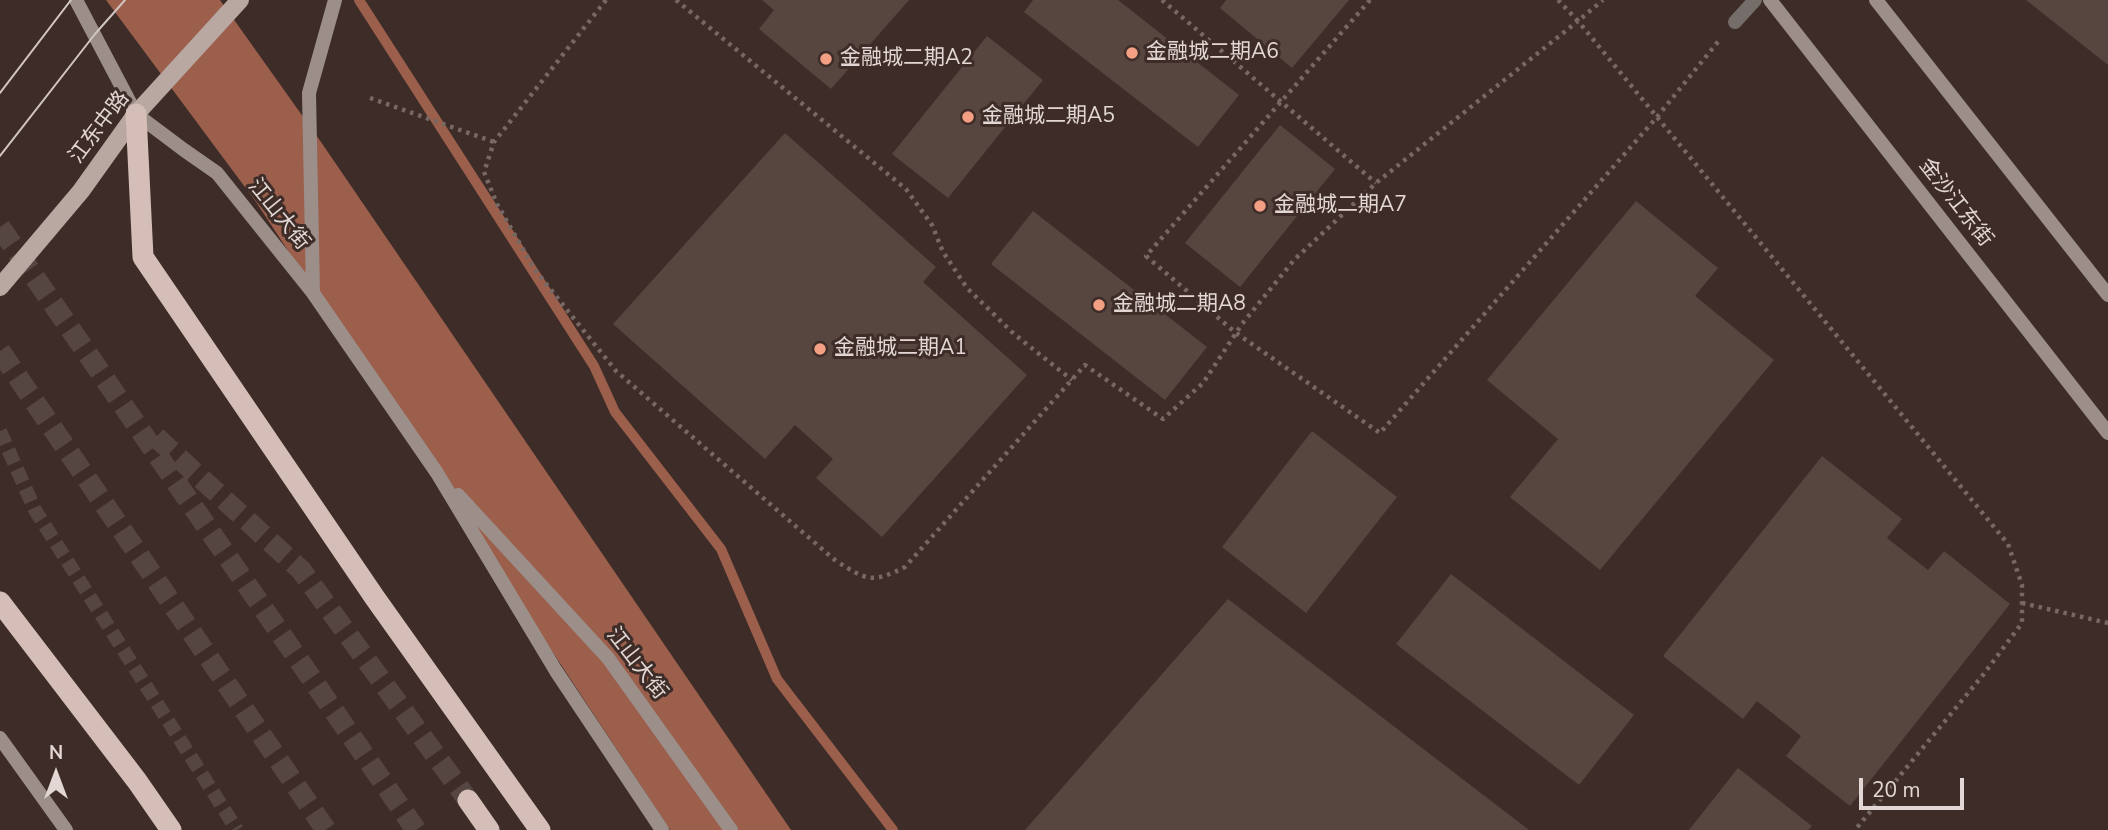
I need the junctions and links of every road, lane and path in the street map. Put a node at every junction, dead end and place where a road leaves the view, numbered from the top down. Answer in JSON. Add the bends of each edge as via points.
{"nodes":[{"id":1,"x":76,"y":0,"type":"edge"},
{"id":2,"x":240,"y":0,"type":"edge"},
{"id":3,"x":335,"y":0,"type":"edge"},
{"id":4,"x":606,"y":0,"type":"edge"},
{"id":5,"x":676,"y":0,"type":"edge"},
{"id":6,"x":1162,"y":0,"type":"edge"},
{"id":7,"x":1370,"y":0,"type":"edge"},
{"id":8,"x":1558,"y":0,"type":"edge"},
{"id":9,"x":1603,"y":0,"type":"edge"},
{"id":10,"x":1755,"y":0,"type":"edge"},
{"id":11,"x":1769,"y":0,"type":"edge"},
{"id":12,"x":1876,"y":0,"type":"edge"},
{"id":13,"x":1578,"y":21,"type":"junction"},
{"id":14,"x":1735,"y":22,"type":"joint"},
{"id":15,"x":370,"y":98,"type":"dead end"},
{"id":16,"x":1280,"y":102,"type":"junction"},
{"id":17,"x":136,"y":114,"type":"junction"},
{"id":18,"x":1657,"y":117,"type":"junction"},
{"id":19,"x":494,"y":142,"type":"junction"},
{"id":20,"x":1376,"y":183,"type":"junction"},
{"id":21,"x":0,"y":287,"type":"edge"},
{"id":22,"x":313,"y":293,"type":"junction"},
{"id":23,"x":2108,"y":295,"type":"edge"},
{"id":24,"x":1237,"y":332,"type":"junction"},
{"id":25,"x":1072,"y":380,"type":"junction"},
{"id":26,"x":2108,"y":433,"type":"edge"},
{"id":27,"x":437,"y":473,"type":"junction"},
{"id":28,"x":0,"y":602,"type":"edge"},
{"id":29,"x":2022,"y":603,"type":"junction"},
{"id":30,"x":2108,"y":623,"type":"edge"},
{"id":31,"x":0,"y":738,"type":"edge"},
{"id":32,"x":468,"y":800,"type":"tunnel mouth"},
{"id":33,"x":66,"y":830,"type":"edge"},
{"id":34,"x":172,"y":830,"type":"edge"},
{"id":35,"x":489,"y":830,"type":"edge"},
{"id":36,"x":540,"y":830,"type":"edge"},
{"id":37,"x":662,"y":830,"type":"edge"},
{"id":38,"x":731,"y":830,"type":"edge"},
{"id":39,"x":1855,"y":830,"type":"edge"}],
"edges":[{"from":1,"to":17,"type":"main road","name":"江山大街"},
{"from":2,"to":17,"type":"main road","name":"江东中路"},
{"from":3,"to":22,"type":"main road","via":[[309,93]]},
{"from":4,"to":19,"type":"path"},
{"from":5,"to":25,"type":"path","via":[[906,189],[967,288],[1014,334]]},
{"from":6,"to":16,"type":"path"},
{"from":7,"to":16,"type":"path"},
{"from":8,"to":13,"type":"path"},
{"from":9,"to":13,"type":"path"},
{"from":10,"to":14,"type":"street"},
{"from":11,"to":26,"type":"main road","name":"金沙江东街"},
{"from":12,"to":23,"type":"main road"},
{"from":13,"to":18,"type":"path"},
{"from":13,"to":20,"type":"path"},
{"from":14,"to":18,"type":"path"},
{"from":15,"to":19,"type":"path"},
{"from":16,"to":20,"type":"path"},
{"from":16,"to":24,"type":"path","via":[[1146,256]]},
{"from":17,"to":21,"type":"main road","name":"江东中路","via":[[81,191]]},
{"from":17,"to":22,"type":"main road","name":"江山大街","via":[[218,173]]},
{"from":17,"to":36,"type":"highway","via":[[143,257],[375,598]]},
{"from":18,"to":24,"type":"path","via":[[1380,433]]},
{"from":18,"to":29,"type":"path","via":[[2008,544],[2022,585]]},
{"from":19,"to":25,"type":"path","via":[[484,172],[498,204],[535,270],[616,371],[836,561],[862,577],[884,577],[905,567]]},
{"from":20,"to":24,"type":"path","via":[[1294,260]]},
{"from":22,"to":27,"type":"main road","name":"江山大街"},
{"from":24,"to":25,"type":"path","via":[[1203,383],[1163,419],[1085,365]]},
{"from":27,"to":37,"type":"main road","name":"江山大街","via":[[556,671]]},
{"from":27,"to":38,"type":"main road","name":"江山大街","via":[[608,658]]},
{"from":28,"to":34,"type":"highway"},
{"from":29,"to":30,"type":"path"},
{"from":29,"to":39,"type":"path","via":[[2022,623]]},
{"from":31,"to":33,"type":"main road"},
{"from":32,"to":35,"type":"highway"}]}
